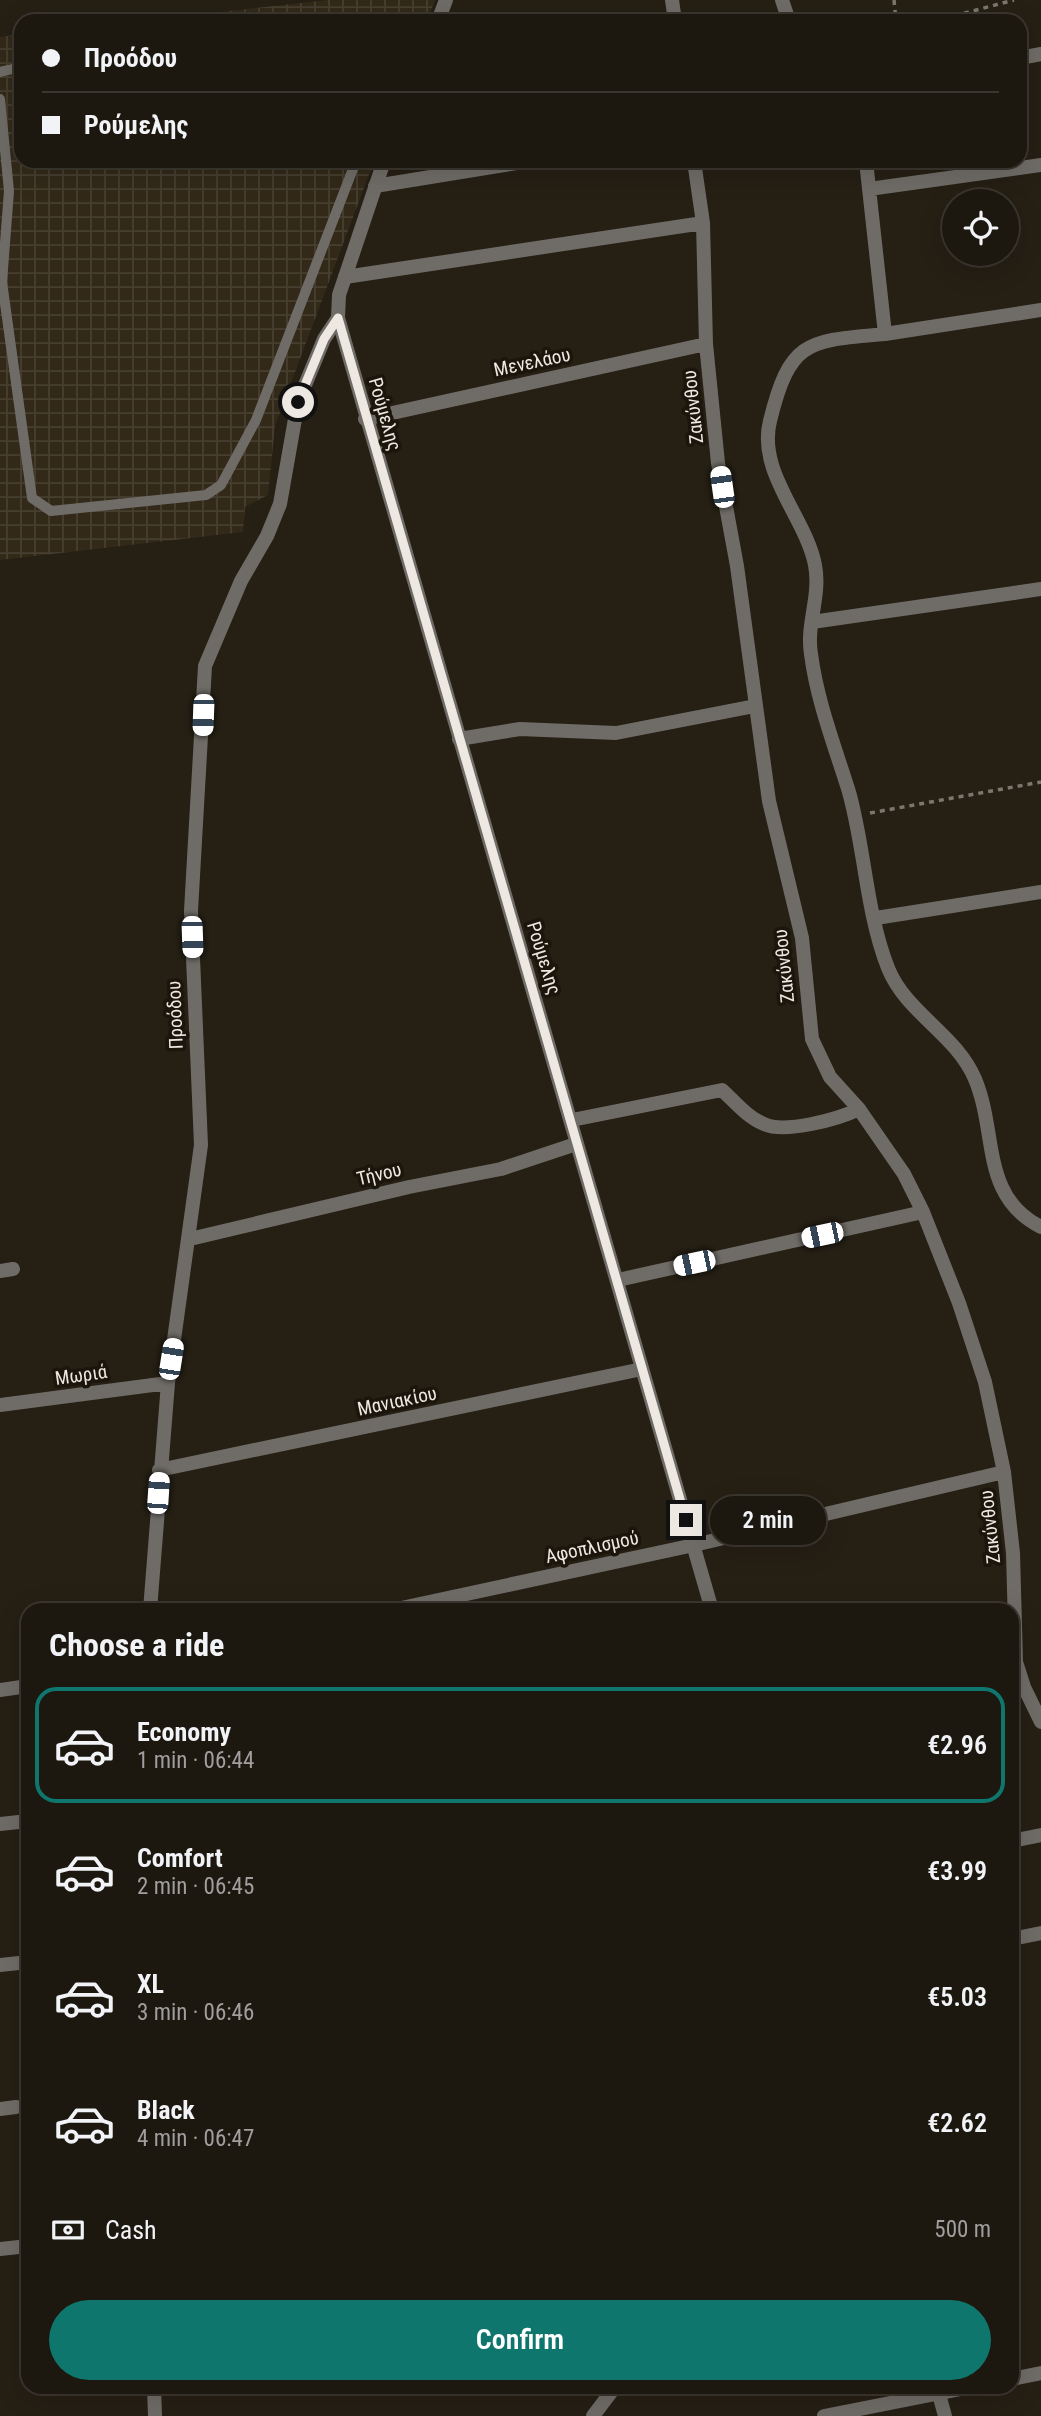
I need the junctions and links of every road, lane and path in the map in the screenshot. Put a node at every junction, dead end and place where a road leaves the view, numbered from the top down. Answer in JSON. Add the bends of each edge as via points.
{"nodes":[{"id":1,"x":1014,"y":0,"type":"edge"},
{"id":2,"x":961,"y":14,"type":"edge"},
{"id":3,"x":0,"y":99,"type":"edge"},
{"id":4,"x":353,"y":168,"type":"edge"},
{"id":5,"x":381,"y":168,"type":"edge"},
{"id":6,"x":485,"y":168,"type":"edge"},
{"id":7,"x":695,"y":168,"type":"edge"},
{"id":8,"x":867,"y":168,"type":"edge"},
{"id":9,"x":1020,"y":168,"type":"edge"},
{"id":10,"x":375,"y":186,"type":"junction"},
{"id":11,"x":869,"y":189,"type":"junction"},
{"id":12,"x":703,"y":223,"type":"junction"},
{"id":13,"x":345,"y":276,"type":"junction"},
{"id":14,"x":1,"y":281,"type":"edge"},
{"id":15,"x":1041,"y":310,"type":"edge"},
{"id":16,"x":338,"y":318,"type":"junction"},
{"id":17,"x":885,"y":334,"type":"junction"},
{"id":18,"x":706,"y":344,"type":"junction"},
{"id":19,"x":365,"y":419,"type":"junction"},
{"id":20,"x":1041,"y":589,"type":"edge"},
{"id":21,"x":812,"y":622,"type":"junction"},
{"id":22,"x":755,"y":706,"type":"junction"},
{"id":23,"x":459,"y":739,"type":"junction"},
{"id":24,"x":1041,"y":782,"type":"edge"},
{"id":25,"x":854,"y":816,"type":"junction"},
{"id":26,"x":1041,"y":892,"type":"edge"},
{"id":27,"x":876,"y":918,"type":"junction"},
{"id":28,"x":859,"y":1109,"type":"junction"},
{"id":29,"x":572,"y":1120,"type":"junction"},
{"id":30,"x":576,"y":1144,"type":"junction"},
{"id":31,"x":923,"y":1212,"type":"junction"},
{"id":32,"x":1041,"y":1227,"type":"edge"},
{"id":33,"x":190,"y":1239,"type":"junction"},
{"id":34,"x":618,"y":1280,"type":"junction"},
{"id":35,"x":642,"y":1369,"type":"junction"},
{"id":36,"x":168,"y":1383,"type":"junction"},
{"id":37,"x":0,"y":1405,"type":"edge"},
{"id":38,"x":159,"y":1470,"type":"junction"},
{"id":39,"x":1004,"y":1472,"type":"junction"},
{"id":40,"x":694,"y":1545,"type":"junction"},
{"id":41,"x":150,"y":1603,"type":"edge"},
{"id":42,"x":425,"y":1603,"type":"edge"},
{"id":43,"x":710,"y":1603,"type":"edge"},
{"id":44,"x":1014,"y":1603,"type":"edge"},
{"id":45,"x":1019,"y":1671,"type":"edge"},
{"id":46,"x":21,"y":1687,"type":"edge"},
{"id":47,"x":0,"y":1690,"type":"edge"},
{"id":48,"x":1041,"y":1722,"type":"edge"},
{"id":49,"x":21,"y":1822,"type":"edge"},
{"id":50,"x":0,"y":1824,"type":"edge"},
{"id":51,"x":1041,"y":1835,"type":"edge"},
{"id":52,"x":1019,"y":1840,"type":"edge"},
{"id":53,"x":1041,"y":1933,"type":"edge"},
{"id":54,"x":1019,"y":1938,"type":"edge"},
{"id":55,"x":21,"y":1963,"type":"edge"},
{"id":56,"x":0,"y":1965,"type":"edge"},
{"id":57,"x":16,"y":2107,"type":"dead end"},
{"id":58,"x":0,"y":2109,"type":"edge"},
{"id":59,"x":21,"y":2247,"type":"edge"},
{"id":60,"x":0,"y":2249,"type":"edge"},
{"id":61,"x":1041,"y":2373,"type":"edge"},
{"id":62,"x":1019,"y":2378,"type":"edge"},
{"id":63,"x":154,"y":2394,"type":"edge"},
{"id":64,"x":610,"y":2394,"type":"edge"},
{"id":65,"x":920,"y":2394,"type":"edge"},
{"id":66,"x":939,"y":2394,"type":"edge"},
{"id":67,"x":155,"y":2416,"type":"edge"},
{"id":68,"x":593,"y":2416,"type":"edge"},
{"id":69,"x":824,"y":2416,"type":"edge"},
{"id":70,"x":945,"y":2416,"type":"edge"}],
"edges":[{"from":1,"to":2,"type":"path"},
{"from":3,"to":14,"type":"lane","via":[[9,191]]},
{"from":4,"to":14,"type":"lane","via":[[257,420],[221,485],[206,495],[59,512],[37,505],[32,498]]},
{"from":5,"to":10,"type":"street"},
{"from":6,"to":10,"type":"street"},
{"from":7,"to":12,"type":"street","name":"Ζακύνθου"},
{"from":8,"to":11,"type":"street"},
{"from":9,"to":11,"type":"street"},
{"from":10,"to":13,"type":"street"},
{"from":11,"to":17,"type":"street"},
{"from":12,"to":13,"type":"street"},
{"from":12,"to":18,"type":"street","name":"Ζακύνθου"},
{"from":13,"to":16,"type":"street"},
{"from":15,"to":17,"type":"street"},
{"from":16,"to":19,"type":"street","name":"Ρούμελης"},
{"from":16,"to":33,"type":"street","name":"Προόδου","via":[[324,339],[298,402],[280,504],[205,666],[191,911],[201,1145]]},
{"from":17,"to":21,"type":"street","via":[[806,346],[792,363],[769,424],[773,465],[815,564]]},
{"from":18,"to":19,"type":"street","name":"Μενελάου"},
{"from":18,"to":22,"type":"street","name":"Ζακύνθου","via":[[718,463]]},
{"from":19,"to":23,"type":"street","name":"Ρούμελης"},
{"from":20,"to":21,"type":"street"},
{"from":21,"to":25,"type":"street","via":[[815,681]]},
{"from":22,"to":23,"type":"street","via":[[616,733],[520,729]]},
{"from":22,"to":28,"type":"street","name":"Ζακύνθου","via":[[773,820],[803,938],[812,1039],[830,1077]]},
{"from":23,"to":29,"type":"street","name":"Ρούμελης"},
{"from":24,"to":25,"type":"path"},
{"from":25,"to":27,"type":"street"},
{"from":26,"to":27,"type":"street"},
{"from":27,"to":32,"type":"street","via":[[894,982],[955,1047],[974,1076],[1005,1196],[1019,1214]]},
{"from":28,"to":29,"type":"street","via":[[842,1118],[766,1126],[722,1090]]},
{"from":28,"to":31,"type":"street","name":"Ζακύνθου","via":[[904,1174]]},
{"from":29,"to":30,"type":"street","name":"Ρούμελης"},
{"from":30,"to":33,"type":"street","name":"Τήνου","via":[[501,1169]]},
{"from":30,"to":34,"type":"street","name":"Ρούμελης"},
{"from":31,"to":34,"type":"street"},
{"from":31,"to":39,"type":"street","name":"Ζακύνθου","via":[[985,1382]]},
{"from":33,"to":36,"type":"street","name":"Προόδου"},
{"from":34,"to":35,"type":"street","name":"Ρούμελης"},
{"from":35,"to":38,"type":"street","name":"Μανιακίου"},
{"from":35,"to":40,"type":"street","name":"Ρούμελης"},
{"from":36,"to":37,"type":"street","name":"Μωριά"},
{"from":36,"to":38,"type":"street","name":"Προόδου"},
{"from":38,"to":41,"type":"street","name":"Προόδου"},
{"from":39,"to":40,"type":"street","name":"Αφοπλισμού"},
{"from":39,"to":44,"type":"street","name":"Ζακύνθου"},
{"from":40,"to":42,"type":"street","name":"Αφοπλισμού"},
{"from":40,"to":43,"type":"street","name":"Ρούμελης"},
{"from":45,"to":48,"type":"street","name":"Ζακύνθου"},
{"from":46,"to":47,"type":"street"},
{"from":49,"to":50,"type":"street"},
{"from":51,"to":52,"type":"street"},
{"from":53,"to":54,"type":"street"},
{"from":55,"to":56,"type":"street"},
{"from":57,"to":58,"type":"street"},
{"from":59,"to":60,"type":"street"},
{"from":61,"to":62,"type":"street"},
{"from":63,"to":67,"type":"street"},
{"from":64,"to":68,"type":"street"},
{"from":65,"to":69,"type":"street"},
{"from":66,"to":70,"type":"street"}]}
